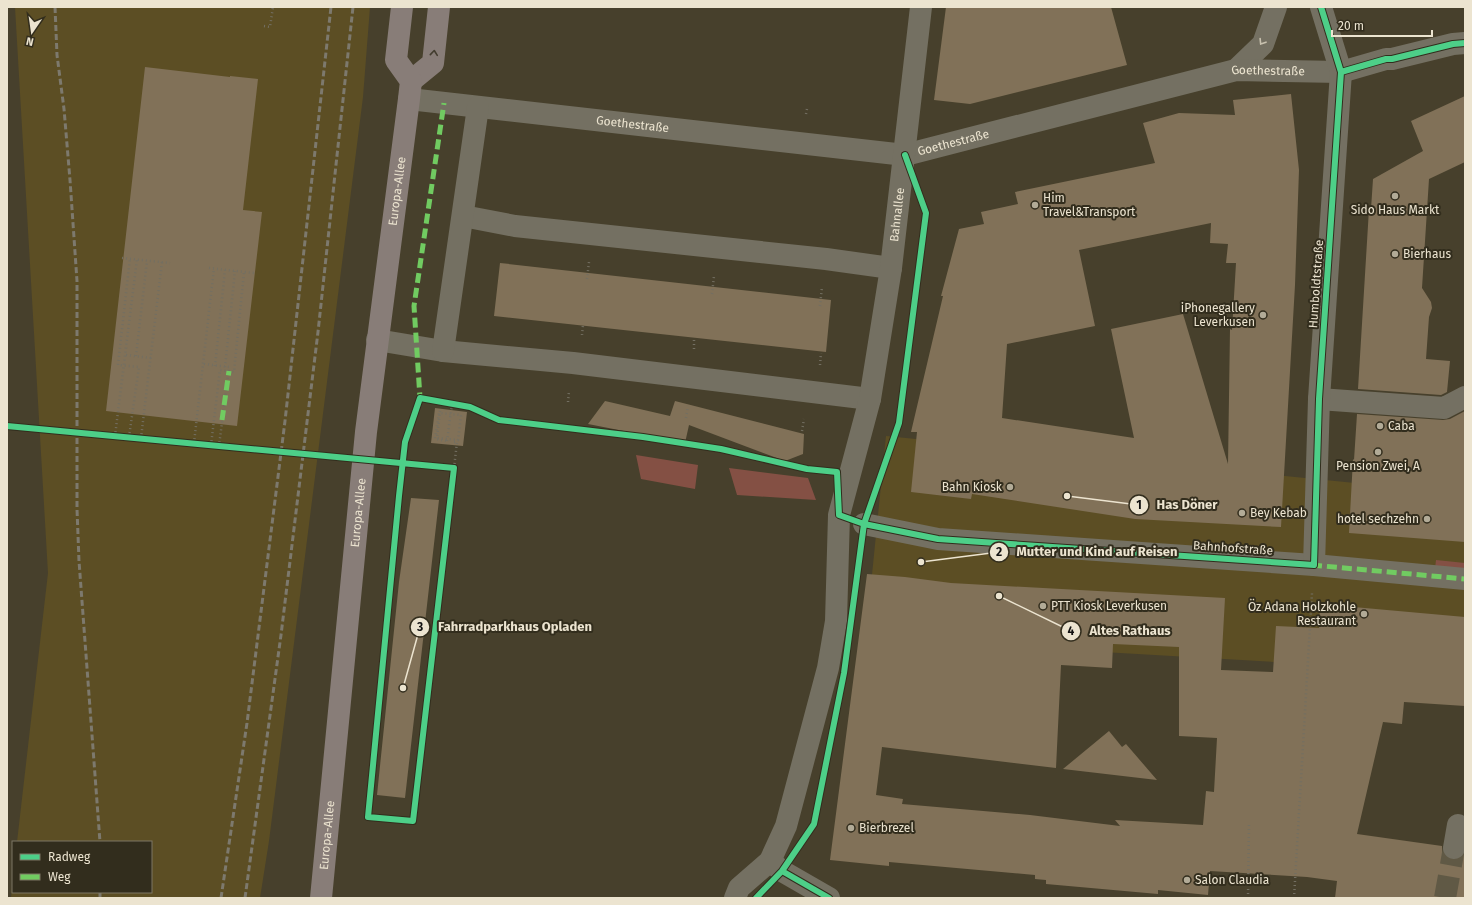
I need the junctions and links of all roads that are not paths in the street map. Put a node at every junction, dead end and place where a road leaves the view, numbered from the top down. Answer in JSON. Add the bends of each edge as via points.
{"nodes":[{"id":1,"x":402,"y":7,"type":"edge"},
{"id":2,"x":439,"y":7,"type":"edge"},
{"id":3,"x":921,"y":7,"type":"edge"},
{"id":4,"x":1276,"y":7,"type":"edge"},
{"id":5,"x":1321,"y":7,"type":"edge"},
{"id":6,"x":1465,"y":43,"type":"edge"},
{"id":7,"x":1236,"y":70,"type":"junction"},
{"id":8,"x":1341,"y":72,"type":"junction"},
{"id":9,"x":410,"y":90,"type":"junction"},
{"id":10,"x":478,"y":107,"type":"junction"},
{"id":11,"x":904,"y":155,"type":"junction"},
{"id":12,"x":463,"y":216,"type":"junction"},
{"id":13,"x":891,"y":268,"type":"junction"},
{"id":14,"x":377,"y":340,"type":"junction"},
{"id":15,"x":443,"y":350,"type":"junction"},
{"id":16,"x":1465,"y":397,"type":"edge"},
{"id":17,"x":870,"y":398,"type":"junction"},
{"id":18,"x":1319,"y":399,"type":"junction"},
{"id":19,"x":864,"y":524,"type":"dead end"},
{"id":20,"x":1314,"y":565,"type":"junction"},
{"id":21,"x":1465,"y":579,"type":"edge"},
{"id":22,"x":1458,"y":825,"type":"dead end"},
{"id":23,"x":1454,"y":848,"type":"tunnel mouth"},
{"id":24,"x":770,"y":861,"type":"junction"},
{"id":25,"x":321,"y":898,"type":"edge"},
{"id":26,"x":734,"y":898,"type":"edge"},
{"id":27,"x":829,"y":898,"type":"edge"}],
"edges":[{"from":1,"to":9,"type":"main road","via":[[396,60]]},
{"from":9,"to":2,"type":"main road","one_way":true,"via":[[433,63]]},
{"from":3,"to":11,"type":"street","name":"Bahnallee"},
{"from":4,"to":7,"type":"street","one_way":true,"via":[[1263,44]]},
{"from":5,"to":8,"type":"street","name":"Humboldtstraße"},
{"from":6,"to":8,"type":"street","name":"Goethestraße","via":[[1386,59]]},
{"from":7,"to":8,"type":"street","name":"Goethestraße"},
{"from":7,"to":11,"type":"street","name":"Goethestraße"},
{"from":8,"to":18,"type":"street","name":"Humboldtstraße"},
{"from":9,"to":10,"type":"street","name":"Goethestraße"},
{"from":9,"to":14,"type":"main road","name":"Europa-Allee"},
{"from":10,"to":11,"type":"street","name":"Goethestraße"},
{"from":10,"to":12,"type":"street"},
{"from":11,"to":13,"type":"street","name":"Bahnallee"},
{"from":12,"to":13,"type":"street","via":[[516,226]]},
{"from":12,"to":15,"type":"street"},
{"from":13,"to":17,"type":"street","name":"Bahnallee"},
{"from":14,"to":15,"type":"street"},
{"from":14,"to":25,"type":"main road","name":"Europa-Allee"},
{"from":15,"to":17,"type":"street"},
{"from":16,"to":18,"type":"street","via":[[1444,408]]},
{"from":17,"to":24,"type":"street","name":"Bahnallee","via":[[839,515],[836,621],[828,668],[786,826]]},
{"from":18,"to":20,"type":"street","name":"Humboldtstraße"},
{"from":19,"to":20,"type":"street","name":"Bahnhofstraße","via":[[938,539]]},
{"from":20,"to":21,"type":"street","name":"Bahnhofstraße"},
{"from":22,"to":23,"type":"street"},
{"from":24,"to":26,"type":"street","via":[[739,888]]},
{"from":24,"to":27,"type":"street","via":[[782,871]]}]}
